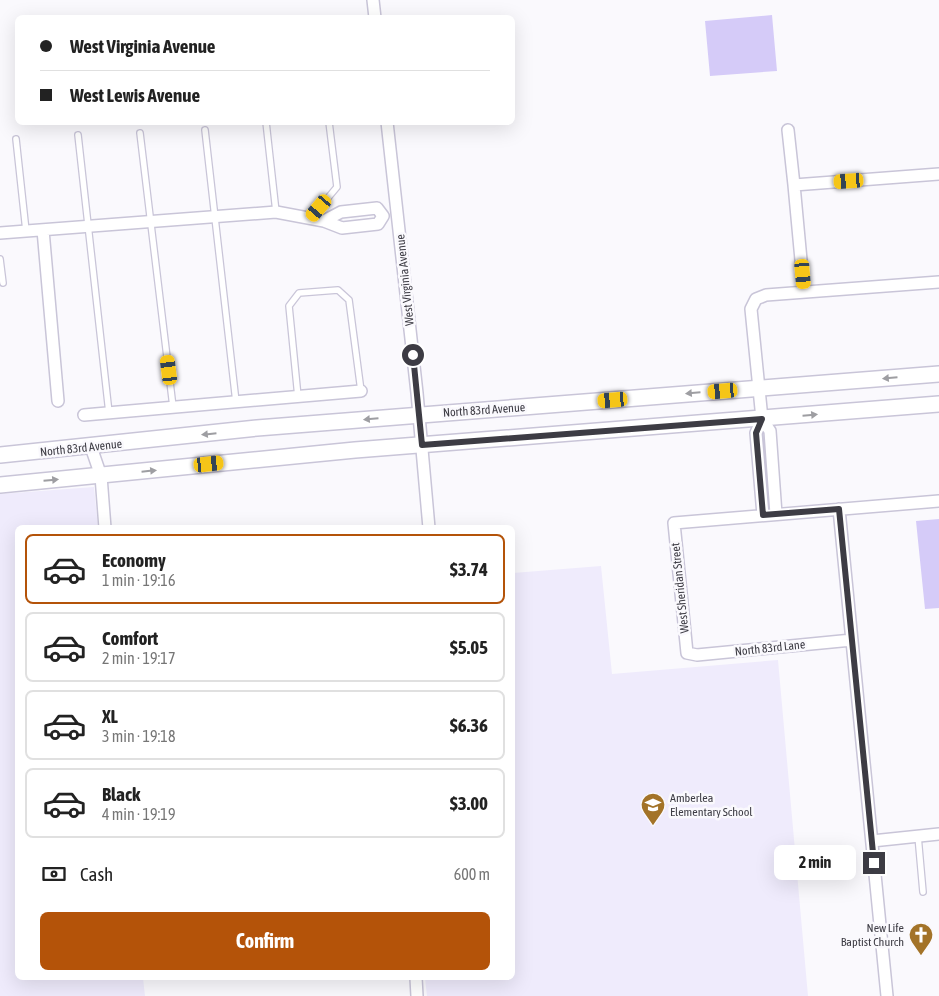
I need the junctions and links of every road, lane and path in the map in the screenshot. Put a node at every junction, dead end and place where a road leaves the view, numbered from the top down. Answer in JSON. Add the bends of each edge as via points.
{"nodes":[{"id":1,"x":373,"y":0,"type":"edge"},
{"id":2,"x":375,"y":15,"type":"edge"},
{"id":3,"x":266,"y":125,"type":"edge"},
{"id":4,"x":329,"y":125,"type":"edge"},
{"id":5,"x":387,"y":125,"type":"edge"},
{"id":6,"x":205,"y":130,"type":"dead end"},
{"id":7,"x":788,"y":130,"type":"dead end"},
{"id":8,"x":140,"y":133,"type":"dead end"},
{"id":9,"x":78,"y":135,"type":"dead end"},
{"id":10,"x":16,"y":139,"type":"dead end"},
{"id":11,"x":939,"y":174,"type":"edge"},
{"id":12,"x":794,"y":185,"type":"junction"},
{"id":13,"x":276,"y":212,"type":"junction"},
{"id":14,"x":398,"y":214,"type":"junction"},
{"id":15,"x":214,"y":216,"type":"junction"},
{"id":16,"x":382,"y":216,"type":"junction"},
{"id":17,"x":310,"y":219,"type":"junction"},
{"id":18,"x":152,"y":221,"type":"junction"},
{"id":19,"x":324,"y":221,"type":"junction"},
{"id":20,"x":89,"y":226,"type":"junction"},
{"id":21,"x":44,"y":230,"type":"junction"},
{"id":22,"x":26,"y":231,"type":"junction"},
{"id":23,"x":0,"y":233,"type":"edge"},
{"id":24,"x":0,"y":259,"type":"edge"},
{"id":25,"x":939,"y":282,"type":"edge"},
{"id":26,"x":3,"y":283,"type":"dead end"},
{"id":27,"x":804,"y":292,"type":"junction"},
{"id":28,"x":939,"y":374,"type":"edge"},
{"id":29,"x":760,"y":388,"type":"junction"},
{"id":30,"x":361,"y":391,"type":"joint"},
{"id":31,"x":298,"y":396,"type":"junction"},
{"id":32,"x":58,"y":401,"type":"dead end"},
{"id":33,"x":236,"y":402,"type":"junction"},
{"id":34,"x":939,"y":404,"type":"edge"},
{"id":35,"x":173,"y":407,"type":"junction"},
{"id":36,"x":109,"y":413,"type":"junction"},
{"id":37,"x":84,"y":415,"type":"dead end"},
{"id":38,"x":419,"y":415,"type":"junction"},
{"id":39,"x":762,"y":419,"type":"junction"},
{"id":40,"x":422,"y":445,"type":"junction"},
{"id":41,"x":91,"y":447,"type":"junction"},
{"id":42,"x":0,"y":455,"type":"edge"},
{"id":43,"x":773,"y":470,"type":"junction"},
{"id":44,"x":759,"y":471,"type":"junction"},
{"id":45,"x":101,"y":476,"type":"junction"},
{"id":46,"x":0,"y":485,"type":"edge"},
{"id":47,"x":939,"y":501,"type":"edge"},
{"id":48,"x":839,"y":509,"type":"junction"},
{"id":49,"x":776,"y":514,"type":"junction"},
{"id":50,"x":763,"y":515,"type":"junction"},
{"id":51,"x":105,"y":525,"type":"edge"},
{"id":52,"x":429,"y":525,"type":"edge"},
{"id":53,"x":852,"y":640,"type":"junction"},
{"id":54,"x":688,"y":653,"type":"joint"},
{"id":55,"x":939,"y":834,"type":"edge"},
{"id":56,"x":918,"y":836,"type":"junction"},
{"id":57,"x":872,"y":841,"type":"junction"},
{"id":58,"x":923,"y":892,"type":"dead end"},
{"id":59,"x":416,"y":980,"type":"edge"},
{"id":60,"x":417,"y":996,"type":"edge"},
{"id":61,"x":887,"y":996,"type":"edge"}],
"edges":[{"from":1,"to":2,"type":"street"},
{"from":3,"to":13,"type":"lane"},
{"from":4,"to":17,"type":"lane","via":[[337,188]]},
{"from":5,"to":14,"type":"street","name":"West Virginia Avenue"},
{"from":6,"to":15,"type":"lane"},
{"from":7,"to":12,"type":"street"},
{"from":8,"to":18,"type":"lane"},
{"from":9,"to":20,"type":"lane"},
{"from":10,"to":22,"type":"lane"},
{"from":11,"to":12,"type":"street"},
{"from":12,"to":27,"type":"street"},
{"from":13,"to":15,"type":"street"},
{"from":13,"to":17,"type":"street"},
{"from":14,"to":16,"type":"street"},
{"from":14,"to":38,"type":"street","name":"West Virginia Avenue"},
{"from":15,"to":18,"type":"street"},
{"from":15,"to":33,"type":"lane"},
{"from":16,"to":19,"type":"street","via":[[378,224],[342,228]]},
{"from":16,"to":19,"type":"street","via":[[377,208],[341,212]]},
{"from":17,"to":19,"type":"street"},
{"from":18,"to":20,"type":"street"},
{"from":18,"to":35,"type":"lane"},
{"from":20,"to":21,"type":"street"},
{"from":20,"to":36,"type":"lane"},
{"from":21,"to":22,"type":"street"},
{"from":21,"to":32,"type":"street"},
{"from":22,"to":23,"type":"street"},
{"from":24,"to":26,"type":"lane"},
{"from":25,"to":27,"type":"street"},
{"from":27,"to":29,"type":"street","via":[[766,295],[756,299],[751,309]]},
{"from":28,"to":29,"type":"main road","name":"North 83rd Avenue","one_way":true},
{"from":29,"to":38,"type":"main road","name":"North 83rd Avenue","one_way":true},
{"from":29,"to":39,"type":"street"},
{"from":30,"to":31,"type":"street"},
{"from":30,"to":31,"type":"lane","via":[[350,300],[338,290],[299,293],[289,306]]},
{"from":31,"to":33,"type":"street"},
{"from":33,"to":35,"type":"street"},
{"from":39,"to":34,"type":"main road","one_way":true},
{"from":35,"to":36,"type":"street"},
{"from":36,"to":37,"type":"street"},
{"from":38,"to":40,"type":"street","name":"West Virginia Avenue"},
{"from":38,"to":41,"type":"main road","name":"North 83rd Avenue","one_way":true,"via":[[257,428]]},
{"from":39,"to":40,"type":"main road"},
{"from":39,"to":43,"type":"street","via":[[770,430]]},
{"from":39,"to":44,"type":"street","via":[[756,433]]},
{"from":45,"to":40,"type":"main road","one_way":true},
{"from":40,"to":52,"type":"street","name":"West Virginia Avenue"},
{"from":41,"to":42,"type":"main road","name":"North 83rd Avenue"},
{"from":41,"to":45,"type":"street"},
{"from":43,"to":44,"type":"street"},
{"from":43,"to":49,"type":"street"},
{"from":44,"to":50,"type":"street"},
{"from":46,"to":45,"type":"main road","one_way":true},
{"from":45,"to":51,"type":"street"},
{"from":47,"to":48,"type":"street"},
{"from":48,"to":49,"type":"street"},
{"from":48,"to":53,"type":"street"},
{"from":49,"to":50,"type":"street"},
{"from":50,"to":54,"type":"street","name":"West Sheridan Street","via":[[674,524]]},
{"from":53,"to":54,"type":"street","name":"North 83rd Lane","via":[[697,655]]},
{"from":53,"to":57,"type":"street"},
{"from":55,"to":56,"type":"street"},
{"from":56,"to":57,"type":"street"},
{"from":56,"to":58,"type":"lane"},
{"from":57,"to":61,"type":"street"},
{"from":59,"to":60,"type":"street"}]}
